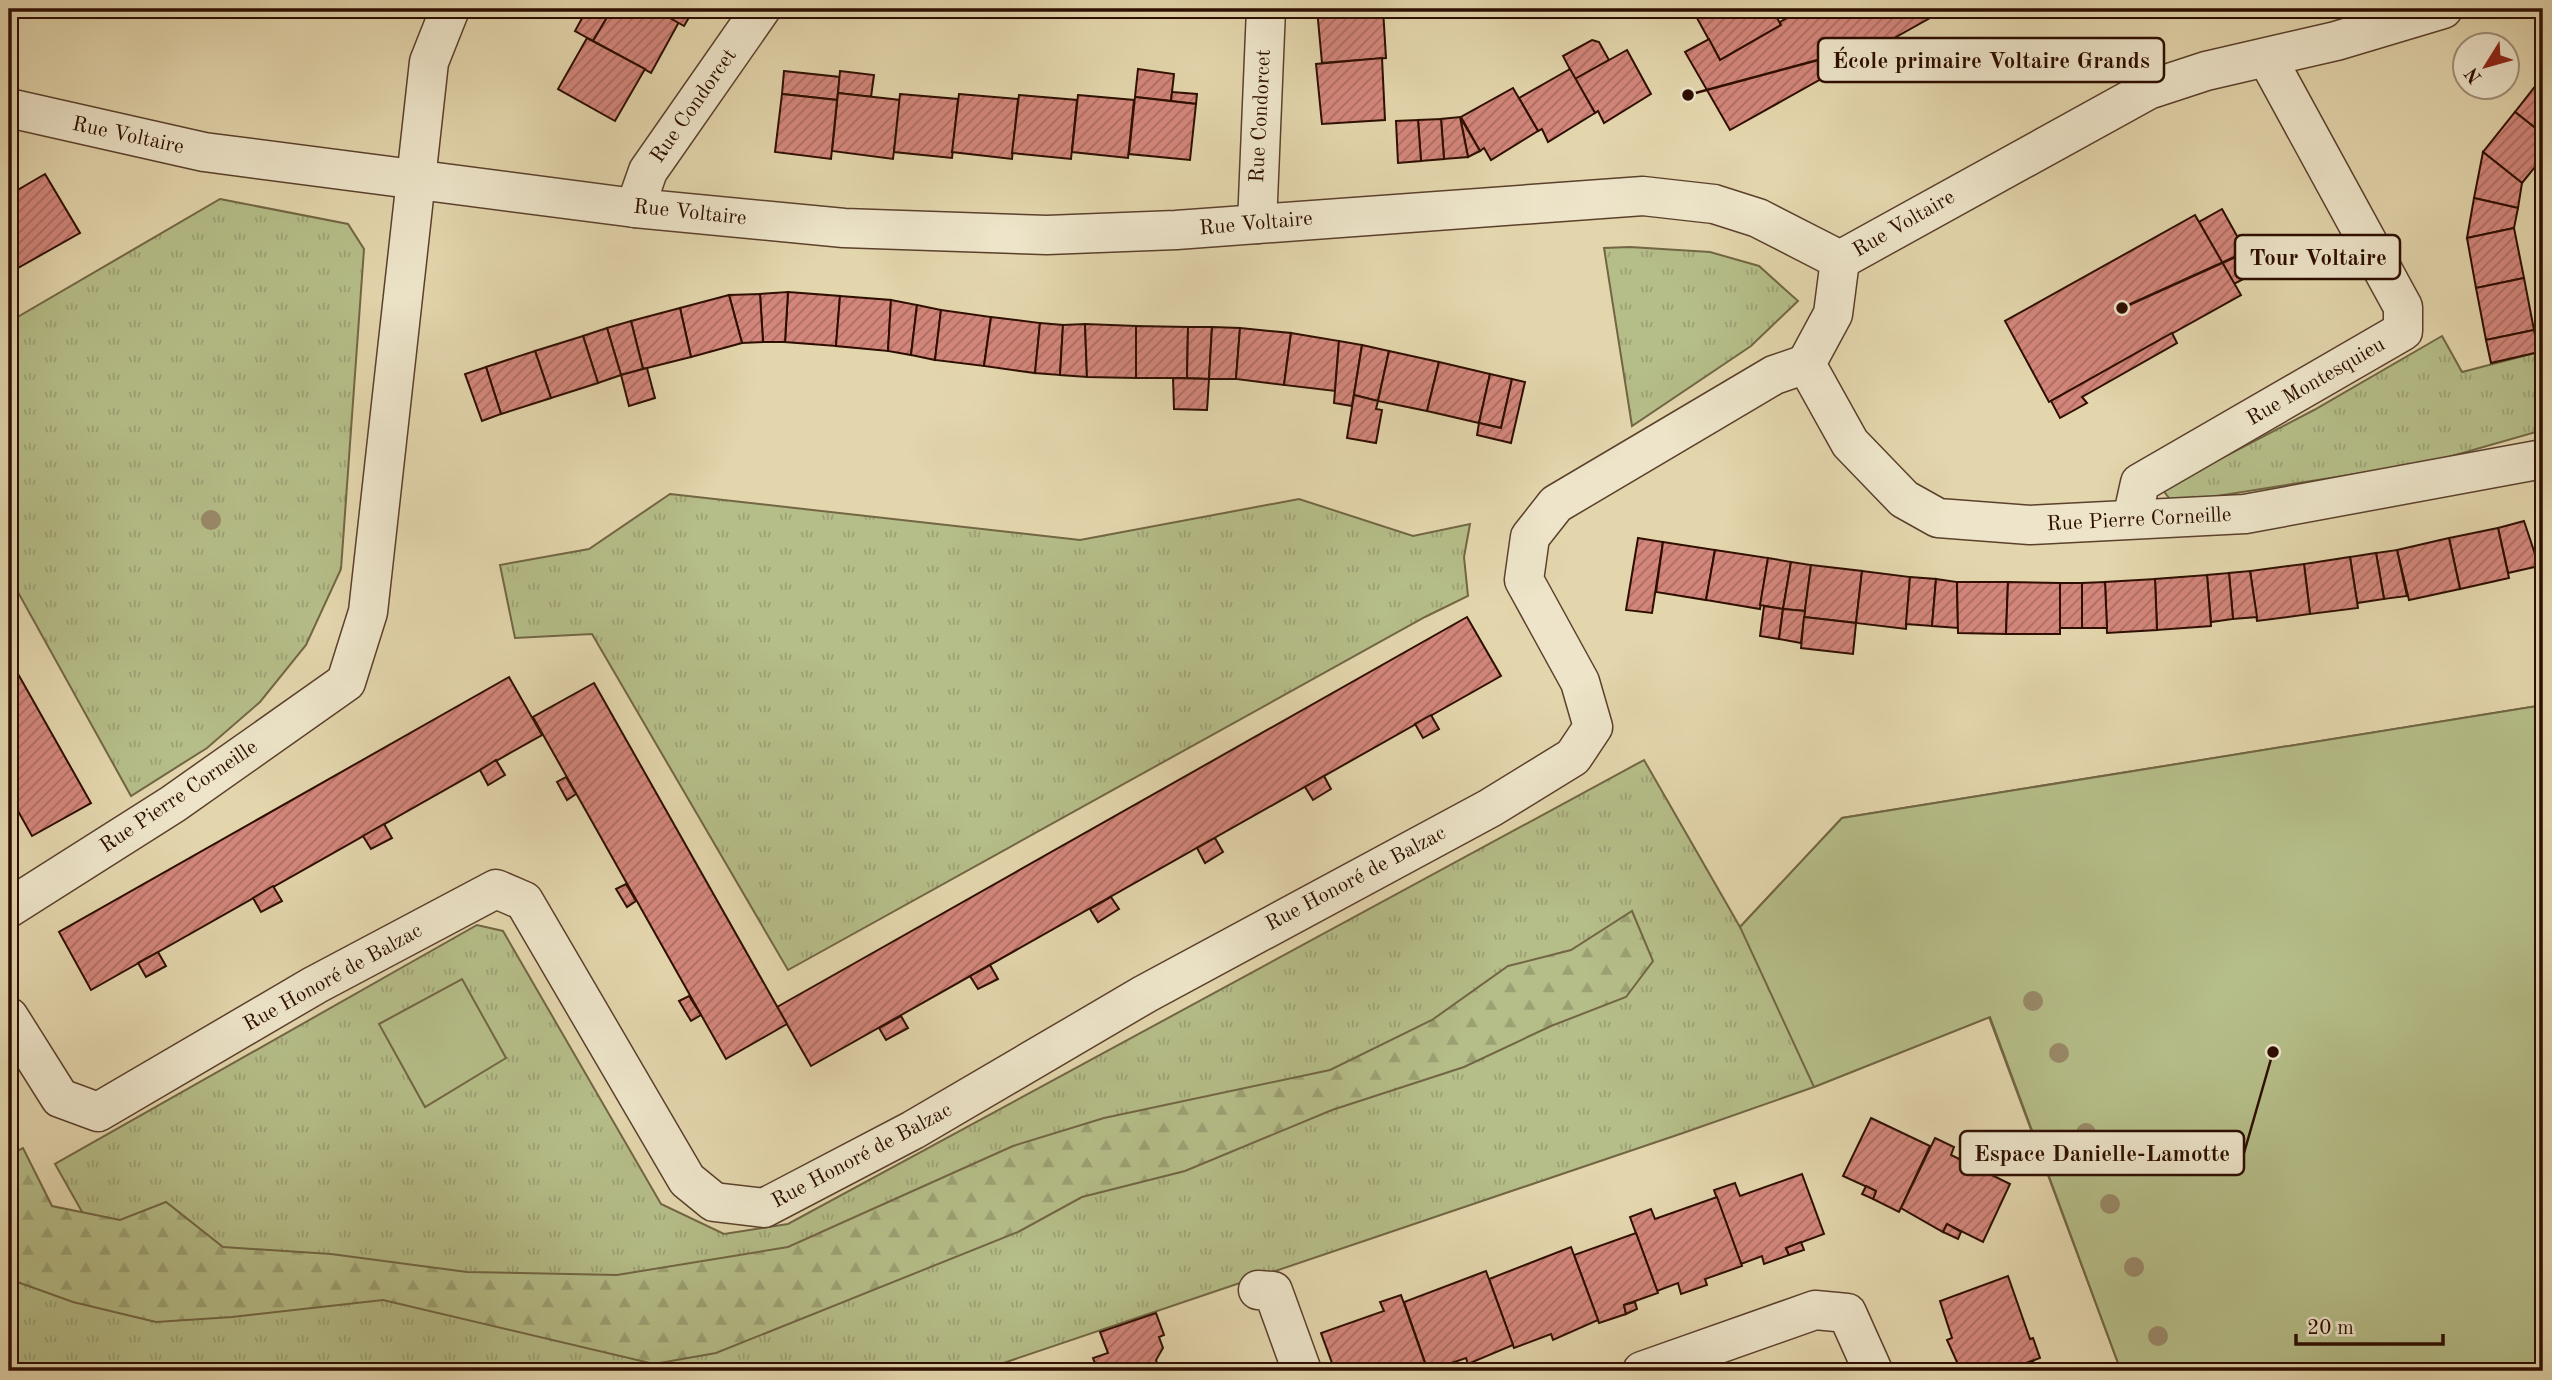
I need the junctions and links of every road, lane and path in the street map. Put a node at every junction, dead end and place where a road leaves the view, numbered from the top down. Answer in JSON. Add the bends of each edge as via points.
{"nodes":[{"id":1,"x":450,"y":9,"type":"edge"},
{"id":2,"x":761,"y":9,"type":"edge"},
{"id":3,"x":1266,"y":9,"type":"edge"},
{"id":4,"x":2444,"y":9,"type":"edge"},
{"id":5,"x":2267,"y":58,"type":"junction"},
{"id":6,"x":9,"y":108,"type":"edge"},
{"id":7,"x":415,"y":179,"type":"junction"},
{"id":8,"x":635,"y":208,"type":"junction"},
{"id":9,"x":1257,"y":224,"type":"junction"},
{"id":10,"x":1840,"y":260,"type":"junction"},
{"id":11,"x":1807,"y":364,"type":"junction"},
{"id":12,"x":2543,"y":459,"type":"edge"},
{"id":13,"x":2132,"y":519,"type":"junction"},
{"id":14,"x":9,"y":908,"type":"edge"},
{"id":15,"x":9,"y":1017,"type":"edge"},
{"id":16,"x":1258,"y":1290,"type":"dead end"},
{"id":17,"x":1302,"y":1371,"type":"edge"},
{"id":18,"x":1642,"y":1371,"type":"edge"},
{"id":19,"x":1873,"y":1371,"type":"edge"}],
"edges":[{"from":1,"to":7,"type":"street","via":[[429,62]]},
{"from":2,"to":8,"type":"street","name":"Rue Condorcet","via":[[649,171]]},
{"from":3,"to":9,"type":"street","name":"Rue Condorcet"},
{"from":4,"to":5,"type":"street","name":"Rue Voltaire"},
{"from":5,"to":10,"type":"street","name":"Rue Voltaire","via":[[2148,90]]},
{"from":5,"to":13,"type":"street","name":"Rue Montesquieu","via":[[2403,307],[2403,331],[2140,483]]},
{"from":6,"to":7,"type":"street","name":"Rue Voltaire","via":[[204,152]]},
{"from":7,"to":8,"type":"street","name":"Rue Voltaire"},
{"from":7,"to":14,"type":"street","name":"Rue Pierre Corneille","via":[[368,612],[346,682],[173,804]]},
{"from":8,"to":9,"type":"street","name":"Rue Voltaire","via":[[844,228],[1034,234]]},
{"from":9,"to":10,"type":"street","name":"Rue Voltaire","via":[[1643,196],[1714,204],[1758,218]]},
{"from":10,"to":11,"type":"street","via":[[1833,314]]},
{"from":11,"to":13,"type":"street","name":"Rue Pierre Corneille","via":[[1850,443],[1904,499],[1938,518],[2030,525]]},
{"from":11,"to":15,"type":"street","name":"Rue Honoré de Balzac","via":[[1774,375],[1556,505],[1530,537],[1524,580],[1580,682],[1593,727],[1573,757],[1490,808],[1145,993],[914,1130],[764,1208],[714,1202],[687,1180],[524,901],[496,889],[315,985],[98,1112],[60,1098]]},
{"from":12,"to":13,"type":"street","name":"Rue Pierre Corneille","via":[[2245,514]]},
{"from":16,"to":17,"type":"street","via":[[1273,1291]]},
{"from":18,"to":19,"type":"street","via":[[1815,1310],[1847,1313]]}]}
